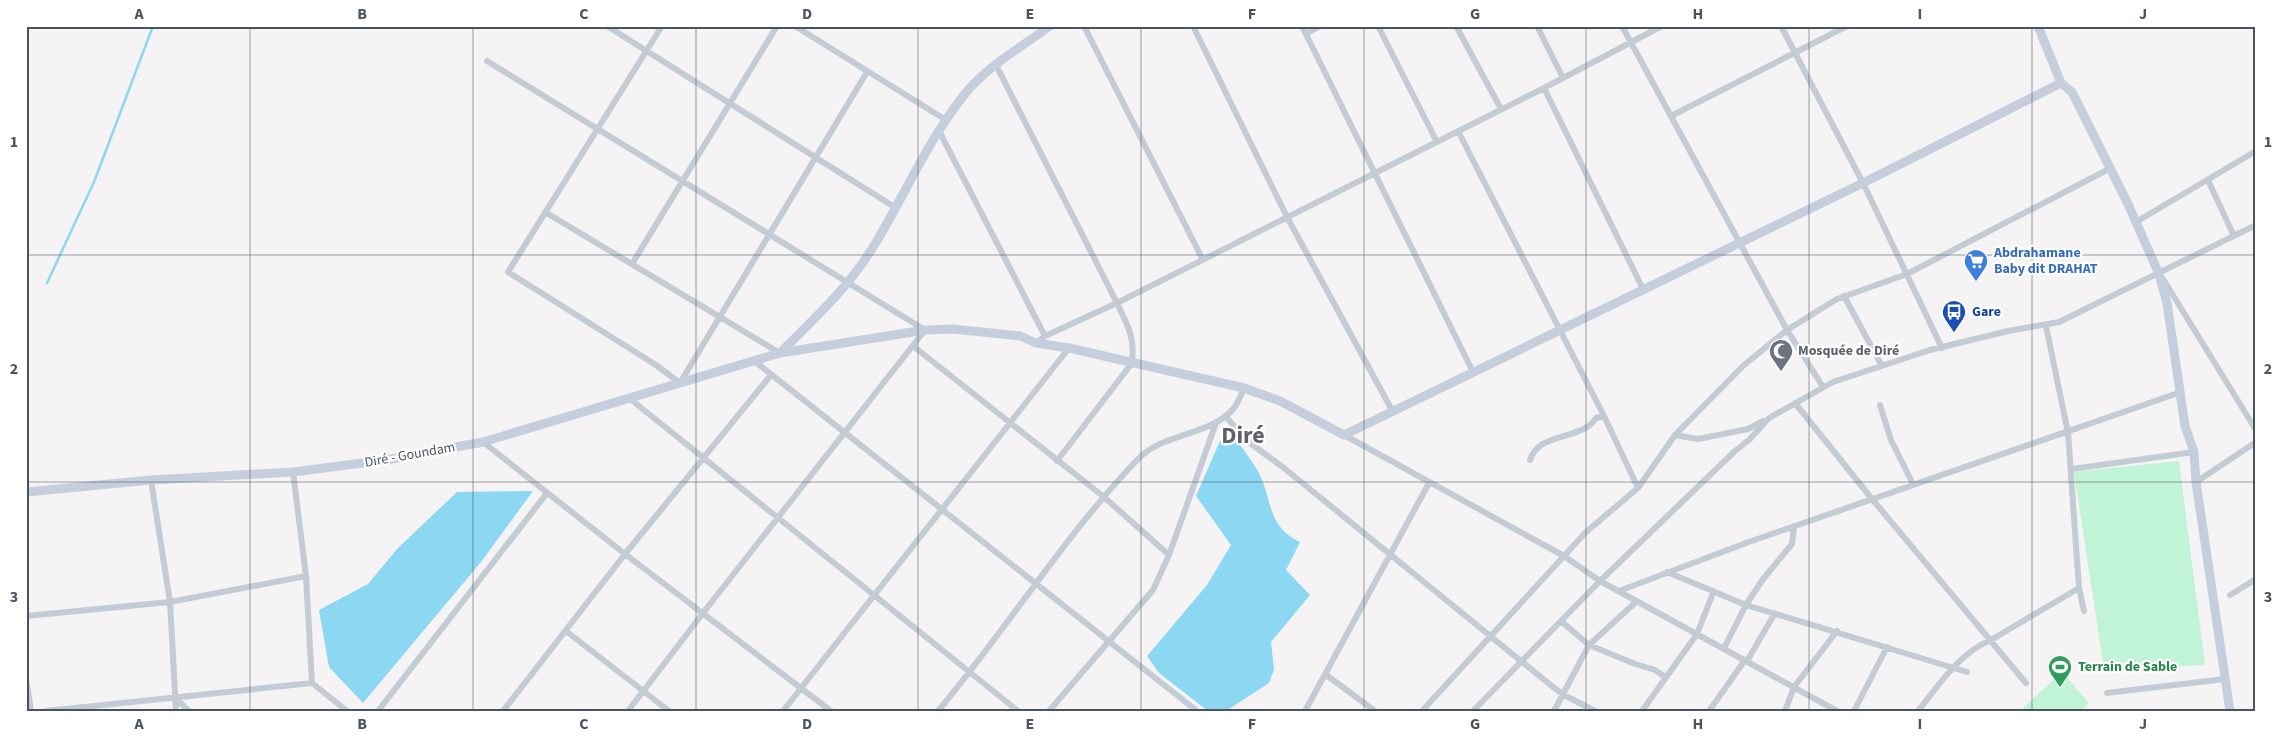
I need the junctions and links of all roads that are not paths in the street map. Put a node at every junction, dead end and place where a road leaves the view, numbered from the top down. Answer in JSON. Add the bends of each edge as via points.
{"nodes":[{"id":1,"x":607,"y":26,"type":"edge"},
{"id":2,"x":662,"y":26,"type":"edge"},
{"id":3,"x":777,"y":26,"type":"edge"},
{"id":4,"x":795,"y":26,"type":"edge"},
{"id":5,"x":1050,"y":26,"type":"edge"},
{"id":6,"x":1084,"y":26,"type":"edge"},
{"id":7,"x":1194,"y":26,"type":"edge"},
{"id":8,"x":1302,"y":26,"type":"edge"},
{"id":9,"x":1320,"y":26,"type":"edge"},
{"id":10,"x":1378,"y":26,"type":"edge"},
{"id":11,"x":1456,"y":26,"type":"edge"},
{"id":12,"x":1537,"y":26,"type":"edge"},
{"id":13,"x":1622,"y":26,"type":"edge"},
{"id":14,"x":1662,"y":26,"type":"edge"},
{"id":15,"x":1781,"y":26,"type":"edge"},
{"id":16,"x":1848,"y":26,"type":"edge"},
{"id":17,"x":2038,"y":26,"type":"edge"},
{"id":18,"x":1306,"y":34,"type":"junction"},
{"id":19,"x":1630,"y":43,"type":"junction"},
{"id":20,"x":647,"y":51,"type":"junction"},
{"id":21,"x":1794,"y":53,"type":"junction"},
{"id":22,"x":487,"y":61,"type":"dead end"},
{"id":23,"x":996,"y":65,"type":"junction"},
{"id":24,"x":867,"y":72,"type":"junction"},
{"id":25,"x":1563,"y":78,"type":"junction"},
{"id":26,"x":2060,"y":83,"type":"junction"},
{"id":27,"x":1544,"y":88,"type":"junction"},
{"id":28,"x":730,"y":103,"type":"junction"},
{"id":29,"x":1501,"y":110,"type":"junction"},
{"id":30,"x":1671,"y":116,"type":"junction"},
{"id":31,"x":946,"y":120,"type":"junction"},
{"id":32,"x":598,"y":129,"type":"junction"},
{"id":33,"x":940,"y":131,"type":"junction"},
{"id":34,"x":1458,"y":131,"type":"junction"},
{"id":35,"x":1437,"y":142,"type":"junction"},
{"id":36,"x":2256,"y":151,"type":"edge"},
{"id":37,"x":816,"y":157,"type":"junction"},
{"id":38,"x":2109,"y":170,"type":"junction"},
{"id":39,"x":1375,"y":173,"type":"junction"},
{"id":40,"x":2208,"y":180,"type":"junction"},
{"id":41,"x":683,"y":181,"type":"junction"},
{"id":42,"x":1863,"y":182,"type":"junction"},
{"id":43,"x":896,"y":208,"type":"junction"},
{"id":44,"x":545,"y":212,"type":"junction"},
{"id":45,"x":1287,"y":217,"type":"junction"},
{"id":46,"x":2136,"y":222,"type":"junction"},
{"id":47,"x":2256,"y":225,"type":"edge"},
{"id":48,"x":769,"y":235,"type":"junction"},
{"id":49,"x":2234,"y":236,"type":"junction"},
{"id":50,"x":1740,"y":242,"type":"junction"},
{"id":51,"x":1203,"y":260,"type":"junction"},
{"id":52,"x":632,"y":264,"type":"junction"},
{"id":53,"x":1907,"y":274,"type":"junction"},
{"id":54,"x":2159,"y":274,"type":"junction"},
{"id":55,"x":848,"y":283,"type":"junction"},
{"id":56,"x":1643,"y":289,"type":"junction"},
{"id":57,"x":1844,"y":296,"type":"junction"},
{"id":58,"x":1117,"y":303,"type":"junction"},
{"id":59,"x":720,"y":317,"type":"junction"},
{"id":60,"x":2046,"y":326,"type":"junction"},
{"id":61,"x":1558,"y":329,"type":"junction"},
{"id":62,"x":924,"y":330,"type":"junction"},
{"id":63,"x":1787,"y":330,"type":"junction"},
{"id":64,"x":1045,"y":336,"type":"junction"},
{"id":65,"x":1036,"y":343,"type":"junction"},
{"id":66,"x":913,"y":346,"type":"junction"},
{"id":67,"x":1069,"y":348,"type":"junction"},
{"id":68,"x":1942,"y":348,"type":"junction"},
{"id":69,"x":780,"y":353,"type":"junction"},
{"id":70,"x":752,"y":360,"type":"junction"},
{"id":71,"x":1132,"y":363,"type":"junction"},
{"id":72,"x":1882,"y":366,"type":"junction"},
{"id":73,"x":1473,"y":372,"type":"junction"},
{"id":74,"x":771,"y":375,"type":"junction"},
{"id":75,"x":680,"y":383,"type":"junction"},
{"id":76,"x":1823,"y":387,"type":"junction"},
{"id":77,"x":1244,"y":388,"type":"junction"},
{"id":78,"x":2181,"y":392,"type":"junction"},
{"id":79,"x":629,"y":398,"type":"junction"},
{"id":80,"x":1795,"y":403,"type":"junction"},
{"id":81,"x":1880,"y":406,"type":"dead end"},
{"id":82,"x":1393,"y":412,"type":"junction"},
{"id":83,"x":1225,"y":416,"type":"junction"},
{"id":84,"x":1604,"y":416,"type":"junction"},
{"id":85,"x":1769,"y":418,"type":"junction"},
{"id":86,"x":1216,"y":423,"type":"junction"},
{"id":87,"x":1009,"y":424,"type":"junction"},
{"id":88,"x":2256,"y":430,"type":"edge"},
{"id":89,"x":845,"y":433,"type":"junction"},
{"id":90,"x":2068,"y":433,"type":"junction"},
{"id":91,"x":1344,"y":435,"type":"junction"},
{"id":92,"x":1675,"y":435,"type":"junction"},
{"id":93,"x":483,"y":442,"type":"junction"},
{"id":94,"x":2256,"y":442,"type":"edge"},
{"id":95,"x":2194,"y":452,"type":"junction"},
{"id":96,"x":704,"y":459,"type":"junction"},
{"id":97,"x":1530,"y":460,"type":"dead end"},
{"id":98,"x":1057,"y":461,"type":"junction"},
{"id":99,"x":2072,"y":468,"type":"junction"},
{"id":100,"x":293,"y":472,"type":"junction"},
{"id":101,"x":151,"y":480,"type":"junction"},
{"id":102,"x":2196,"y":482,"type":"junction"},
{"id":103,"x":1429,"y":483,"type":"junction"},
{"id":104,"x":1913,"y":484,"type":"junction"},
{"id":105,"x":1638,"y":488,"type":"junction"},
{"id":106,"x":26,"y":492,"type":"edge"},
{"id":107,"x":547,"y":493,"type":"junction"},
{"id":108,"x":1104,"y":497,"type":"junction"},
{"id":109,"x":1872,"y":499,"type":"junction"},
{"id":110,"x":942,"y":509,"type":"junction"},
{"id":111,"x":778,"y":518,"type":"junction"},
{"id":112,"x":1794,"y":526,"type":"junction"},
{"id":113,"x":625,"y":554,"type":"junction"},
{"id":114,"x":1169,"y":555,"type":"junction"},
{"id":115,"x":1390,"y":555,"type":"junction"},
{"id":116,"x":1564,"y":556,"type":"junction"},
{"id":117,"x":1666,"y":572,"type":"junction"},
{"id":118,"x":306,"y":576,"type":"junction"},
{"id":119,"x":2256,"y":579,"type":"edge"},
{"id":120,"x":1600,"y":582,"type":"junction"},
{"id":121,"x":1036,"y":584,"type":"junction"},
{"id":122,"x":2079,"y":588,"type":"junction"},
{"id":123,"x":1619,"y":591,"type":"junction"},
{"id":124,"x":1713,"y":593,"type":"junction"},
{"id":125,"x":875,"y":595,"type":"junction"},
{"id":126,"x":2230,"y":595,"type":"dead end"},
{"id":127,"x":1637,"y":601,"type":"junction"},
{"id":128,"x":170,"y":602,"type":"junction"},
{"id":129,"x":1746,"y":605,"type":"junction"},
{"id":130,"x":2084,"y":611,"type":"dead end"},
{"id":131,"x":702,"y":612,"type":"junction"},
{"id":132,"x":1775,"y":613,"type":"junction"},
{"id":133,"x":26,"y":616,"type":"edge"},
{"id":134,"x":1561,"y":621,"type":"junction"},
{"id":135,"x":566,"y":631,"type":"junction"},
{"id":136,"x":1836,"y":632,"type":"junction"},
{"id":137,"x":1697,"y":634,"type":"junction"},
{"id":138,"x":1491,"y":635,"type":"junction"},
{"id":139,"x":1991,"y":640,"type":"junction"},
{"id":140,"x":1109,"y":641,"type":"junction"},
{"id":141,"x":1589,"y":645,"type":"junction"},
{"id":142,"x":1887,"y":647,"type":"junction"},
{"id":143,"x":1724,"y":648,"type":"junction"},
{"id":144,"x":1522,"y":660,"type":"junction"},
{"id":145,"x":1746,"y":660,"type":"junction"},
{"id":146,"x":1955,"y":668,"type":"junction"},
{"id":147,"x":1966,"y":672,"type":"dead end"},
{"id":148,"x":969,"y":674,"type":"junction"},
{"id":149,"x":1324,"y":674,"type":"junction"},
{"id":150,"x":1665,"y":677,"type":"junction"},
{"id":151,"x":26,"y":679,"type":"edge"},
{"id":152,"x":2225,"y":679,"type":"junction"},
{"id":153,"x":312,"y":683,"type":"junction"},
{"id":154,"x":2026,"y":683,"type":"dead end"},
{"id":155,"x":801,"y":686,"type":"junction"},
{"id":156,"x":1794,"y":688,"type":"junction"},
{"id":157,"x":644,"y":691,"type":"junction"},
{"id":158,"x":2107,"y":693,"type":"dead end"},
{"id":159,"x":1564,"y":695,"type":"junction"},
{"id":160,"x":174,"y":697,"type":"junction"},
{"id":161,"x":1823,"y":703,"type":"junction"},
{"id":162,"x":1188,"y":708,"type":"edge"},
{"id":163,"x":505,"y":710,"type":"edge"},
{"id":164,"x":31,"y":711,"type":"edge"},
{"id":165,"x":46,"y":711,"type":"edge"},
{"id":166,"x":176,"y":711,"type":"edge"},
{"id":167,"x":189,"y":711,"type":"edge"},
{"id":168,"x":347,"y":711,"type":"edge"},
{"id":169,"x":378,"y":711,"type":"edge"},
{"id":170,"x":628,"y":711,"type":"edge"},
{"id":171,"x":669,"y":711,"type":"edge"},
{"id":172,"x":783,"y":711,"type":"edge"},
{"id":173,"x":831,"y":711,"type":"edge"},
{"id":174,"x":938,"y":711,"type":"edge"},
{"id":175,"x":1018,"y":711,"type":"edge"},
{"id":176,"x":1050,"y":711,"type":"edge"},
{"id":177,"x":1198,"y":711,"type":"edge"},
{"id":178,"x":1305,"y":711,"type":"edge"},
{"id":179,"x":1376,"y":711,"type":"edge"},
{"id":180,"x":1422,"y":711,"type":"edge"},
{"id":181,"x":1472,"y":711,"type":"edge"},
{"id":182,"x":1554,"y":711,"type":"edge"},
{"id":183,"x":1595,"y":711,"type":"edge"},
{"id":184,"x":1642,"y":711,"type":"edge"},
{"id":185,"x":1709,"y":711,"type":"edge"},
{"id":186,"x":1785,"y":711,"type":"edge"},
{"id":187,"x":1818,"y":711,"type":"edge"},
{"id":188,"x":1837,"y":711,"type":"edge"},
{"id":189,"x":1854,"y":711,"type":"edge"},
{"id":190,"x":1918,"y":711,"type":"edge"},
{"id":191,"x":2230,"y":711,"type":"edge"}],
"edges":[{"from":1,"to":20,"type":"street"},
{"from":2,"to":20,"type":"street"},
{"from":3,"to":28,"type":"street"},
{"from":4,"to":24,"type":"street"},
{"from":5,"to":23,"type":"main road"},
{"from":6,"to":51,"type":"street"},
{"from":7,"to":45,"type":"street"},
{"from":8,"to":18,"type":"street"},
{"from":9,"to":18,"type":"street"},
{"from":10,"to":35,"type":"street"},
{"from":11,"to":29,"type":"street"},
{"from":12,"to":25,"type":"street"},
{"from":13,"to":19,"type":"street"},
{"from":14,"to":19,"type":"street"},
{"from":15,"to":21,"type":"street"},
{"from":16,"to":21,"type":"street"},
{"from":17,"to":26,"type":"main road"},
{"from":18,"to":39,"type":"street"},
{"from":19,"to":25,"type":"street"},
{"from":19,"to":30,"type":"street"},
{"from":20,"to":28,"type":"street"},
{"from":20,"to":32,"type":"street"},
{"from":21,"to":30,"type":"street"},
{"from":21,"to":42,"type":"street"},
{"from":22,"to":32,"type":"street"},
{"from":23,"to":31,"type":"main road","via":[[969,89]]},
{"from":23,"to":58,"type":"street"},
{"from":24,"to":31,"type":"street"},
{"from":24,"to":37,"type":"street"},
{"from":25,"to":27,"type":"street"},
{"from":26,"to":38,"type":"main road","via":[[2072,92]]},
{"from":26,"to":42,"type":"main road"},
{"from":27,"to":29,"type":"street"},
{"from":27,"to":56,"type":"street"},
{"from":28,"to":37,"type":"street"},
{"from":28,"to":41,"type":"street"},
{"from":29,"to":34,"type":"street"},
{"from":30,"to":50,"type":"street"},
{"from":31,"to":33,"type":"main road"},
{"from":32,"to":41,"type":"street"},
{"from":32,"to":44,"type":"street"},
{"from":33,"to":43,"type":"main road"},
{"from":33,"to":64,"type":"street"},
{"from":34,"to":35,"type":"street"},
{"from":34,"to":61,"type":"street"},
{"from":35,"to":39,"type":"street"},
{"from":36,"to":40,"type":"street"},
{"from":37,"to":43,"type":"street"},
{"from":37,"to":48,"type":"street"},
{"from":38,"to":46,"type":"main road"},
{"from":38,"to":53,"type":"street"},
{"from":39,"to":45,"type":"street"},
{"from":39,"to":73,"type":"street"},
{"from":40,"to":46,"type":"street"},
{"from":40,"to":49,"type":"street"},
{"from":41,"to":48,"type":"street"},
{"from":41,"to":52,"type":"street"},
{"from":42,"to":50,"type":"main road"},
{"from":42,"to":53,"type":"street"},
{"from":43,"to":55,"type":"main road"},
{"from":44,"to":52,"type":"street"},
{"from":44,"to":75,"type":"street","via":[[508,272]]},
{"from":45,"to":51,"type":"street"},
{"from":45,"to":82,"type":"street"},
{"from":46,"to":54,"type":"main road"},
{"from":47,"to":49,"type":"street"},
{"from":48,"to":55,"type":"street"},
{"from":48,"to":59,"type":"street"},
{"from":49,"to":54,"type":"street"},
{"from":50,"to":56,"type":"main road"},
{"from":50,"to":63,"type":"street"},
{"from":51,"to":58,"type":"street"},
{"from":52,"to":59,"type":"street"},
{"from":53,"to":57,"type":"street"},
{"from":53,"to":68,"type":"street"},
{"from":54,"to":60,"type":"street"},
{"from":54,"to":78,"type":"main road"},
{"from":54,"to":88,"type":"street"},
{"from":55,"to":62,"type":"street"},
{"from":55,"to":69,"type":"main road"},
{"from":56,"to":61,"type":"main road"},
{"from":57,"to":63,"type":"street"},
{"from":57,"to":72,"type":"street"},
{"from":58,"to":64,"type":"street"},
{"from":58,"to":71,"type":"street","via":[[1131,332],[1134,345]]},
{"from":59,"to":69,"type":"street"},
{"from":59,"to":75,"type":"street"},
{"from":60,"to":68,"type":"street","via":[[2008,331]]},
{"from":60,"to":90,"type":"street"},
{"from":61,"to":73,"type":"main road"},
{"from":61,"to":84,"type":"street"},
{"from":62,"to":65,"type":"main road","name":"Diré - Goundam","via":[[986,331],[1020,336]]},
{"from":62,"to":66,"type":"street"},
{"from":62,"to":69,"type":"main road","name":"Diré - Goundam"},
{"from":63,"to":76,"type":"street"},
{"from":63,"to":92,"type":"street","via":[[1743,366]]},
{"from":64,"to":65,"type":"street"},
{"from":65,"to":67,"type":"main road","name":"Diré - Goundam"},
{"from":66,"to":87,"type":"street"},
{"from":66,"to":89,"type":"street"},
{"from":67,"to":71,"type":"main road","name":"Diré - Goundam"},
{"from":67,"to":87,"type":"street"},
{"from":68,"to":72,"type":"street"},
{"from":69,"to":70,"type":"main road","name":"Diré - Goundam"},
{"from":70,"to":74,"type":"street"},
{"from":70,"to":75,"type":"main road","name":"Diré - Goundam"},
{"from":71,"to":77,"type":"main road","name":"Diré - Goundam"},
{"from":71,"to":98,"type":"street"},
{"from":72,"to":76,"type":"street"},
{"from":73,"to":82,"type":"main road"},
{"from":74,"to":89,"type":"street"},
{"from":74,"to":96,"type":"street"},
{"from":75,"to":79,"type":"main road","name":"Diré - Goundam"},
{"from":76,"to":80,"type":"street"},
{"from":77,"to":83,"type":"street","via":[[1234,408]]},
{"from":77,"to":91,"type":"main road","name":"Diré - Goundam","via":[[1280,401]]},
{"from":78,"to":90,"type":"street"},
{"from":78,"to":95,"type":"main road","via":[[2185,426]]},
{"from":79,"to":93,"type":"main road","name":"Diré - Goundam"},
{"from":79,"to":96,"type":"street"},
{"from":80,"to":85,"type":"street"},
{"from":80,"to":109,"type":"street"},
{"from":81,"to":104,"type":"street","via":[[1891,440]]},
{"from":82,"to":91,"type":"main road"},
{"from":83,"to":86,"type":"street"},
{"from":83,"to":115,"type":"street","via":[[1250,443]]},
{"from":84,"to":97,"type":"street","via":[[1596,418],[1592,426],[1543,443]]},
{"from":84,"to":105,"type":"street"},
{"from":85,"to":92,"type":"street","via":[[1748,429],[1724,435],[1698,439]]},
{"from":85,"to":120,"type":"street"},
{"from":86,"to":108,"type":"street","via":[[1148,450]]},
{"from":86,"to":114,"type":"street"},
{"from":87,"to":98,"type":"street"},
{"from":87,"to":110,"type":"street"},
{"from":89,"to":110,"type":"street"},
{"from":89,"to":111,"type":"street"},
{"from":90,"to":99,"type":"street"},
{"from":90,"to":104,"type":"street"},
{"from":91,"to":103,"type":"street"},
{"from":92,"to":105,"type":"street"},
{"from":93,"to":100,"type":"main road","name":"Diré - Goundam","via":[[386,460]]},
{"from":93,"to":107,"type":"street"},
{"from":94,"to":102,"type":"street"},
{"from":95,"to":99,"type":"street"},
{"from":95,"to":102,"type":"main road"},
{"from":96,"to":111,"type":"street"},
{"from":96,"to":113,"type":"street"},
{"from":98,"to":108,"type":"street"},
{"from":99,"to":122,"type":"street"},
{"from":100,"to":101,"type":"main road","name":"Diré - Goundam"},
{"from":100,"to":118,"type":"street"},
{"from":101,"to":106,"type":"main road","name":"Diré - Goundam"},
{"from":101,"to":128,"type":"street"},
{"from":102,"to":152,"type":"main road"},
{"from":103,"to":115,"type":"street"},
{"from":103,"to":116,"type":"street"},
{"from":104,"to":109,"type":"street"},
{"from":105,"to":116,"type":"street","via":[[1586,532]]},
{"from":107,"to":113,"type":"street"},
{"from":107,"to":169,"type":"street"},
{"from":108,"to":114,"type":"street"},
{"from":108,"to":121,"type":"street"},
{"from":109,"to":112,"type":"street"},
{"from":109,"to":139,"type":"street"},
{"from":110,"to":121,"type":"street"},
{"from":110,"to":125,"type":"street"},
{"from":111,"to":125,"type":"street"},
{"from":111,"to":131,"type":"street"},
{"from":112,"to":117,"type":"street"},
{"from":112,"to":129,"type":"street","via":[[1792,544]]},
{"from":113,"to":131,"type":"street"},
{"from":113,"to":135,"type":"street"},
{"from":114,"to":140,"type":"street","via":[[1153,590]]},
{"from":115,"to":138,"type":"street"},
{"from":115,"to":149,"type":"street"},
{"from":116,"to":120,"type":"street"},
{"from":116,"to":138,"type":"street"},
{"from":117,"to":123,"type":"street"},
{"from":117,"to":124,"type":"street"},
{"from":118,"to":128,"type":"street"},
{"from":118,"to":153,"type":"street"},
{"from":119,"to":126,"type":"street"},
{"from":120,"to":123,"type":"street"},
{"from":120,"to":134,"type":"street"},
{"from":121,"to":140,"type":"street"},
{"from":121,"to":148,"type":"street"},
{"from":122,"to":130,"type":"street"},
{"from":122,"to":139,"type":"street"},
{"from":123,"to":127,"type":"street"},
{"from":124,"to":129,"type":"street"},
{"from":124,"to":137,"type":"street"},
{"from":125,"to":148,"type":"street"},
{"from":125,"to":155,"type":"street"},
{"from":127,"to":137,"type":"street"},
{"from":127,"to":141,"type":"street"},
{"from":128,"to":133,"type":"street"},
{"from":128,"to":160,"type":"street"},
{"from":129,"to":132,"type":"street"},
{"from":129,"to":143,"type":"street"},
{"from":131,"to":155,"type":"street"},
{"from":131,"to":157,"type":"street"},
{"from":132,"to":136,"type":"street"},
{"from":132,"to":145,"type":"street"},
{"from":134,"to":141,"type":"street"},
{"from":134,"to":144,"type":"street"},
{"from":135,"to":157,"type":"street"},
{"from":135,"to":163,"type":"street"},
{"from":136,"to":142,"type":"street"},
{"from":136,"to":156,"type":"street"},
{"from":137,"to":143,"type":"street"},
{"from":137,"to":150,"type":"street"},
{"from":138,"to":144,"type":"street"},
{"from":138,"to":180,"type":"street"},
{"from":139,"to":146,"type":"street","via":[[1980,644]]},
{"from":139,"to":154,"type":"street"},
{"from":140,"to":162,"type":"street"},
{"from":140,"to":176,"type":"street"},
{"from":141,"to":150,"type":"street","via":[[1655,670]]},
{"from":141,"to":159,"type":"street"},
{"from":142,"to":146,"type":"street"},
{"from":142,"to":189,"type":"street"},
{"from":143,"to":145,"type":"street"},
{"from":144,"to":159,"type":"street"},
{"from":144,"to":181,"type":"street"},
{"from":145,"to":156,"type":"street"},
{"from":145,"to":185,"type":"street"},
{"from":146,"to":147,"type":"street"},
{"from":146,"to":190,"type":"street"},
{"from":148,"to":174,"type":"street"},
{"from":148,"to":175,"type":"street"},
{"from":149,"to":178,"type":"street"},
{"from":149,"to":179,"type":"street"},
{"from":150,"to":184,"type":"street"},
{"from":151,"to":164,"type":"street"},
{"from":152,"to":158,"type":"street"},
{"from":152,"to":191,"type":"main road"},
{"from":153,"to":160,"type":"street"},
{"from":153,"to":168,"type":"street"},
{"from":155,"to":172,"type":"street"},
{"from":155,"to":173,"type":"street"},
{"from":156,"to":161,"type":"street"},
{"from":156,"to":186,"type":"street"},
{"from":157,"to":170,"type":"street"},
{"from":157,"to":171,"type":"street"},
{"from":159,"to":182,"type":"street"},
{"from":159,"to":183,"type":"street"},
{"from":160,"to":165,"type":"street"},
{"from":160,"to":166,"type":"street"},
{"from":160,"to":167,"type":"street"},
{"from":161,"to":187,"type":"street"},
{"from":161,"to":188,"type":"street"},
{"from":162,"to":177,"type":"street"}]}
